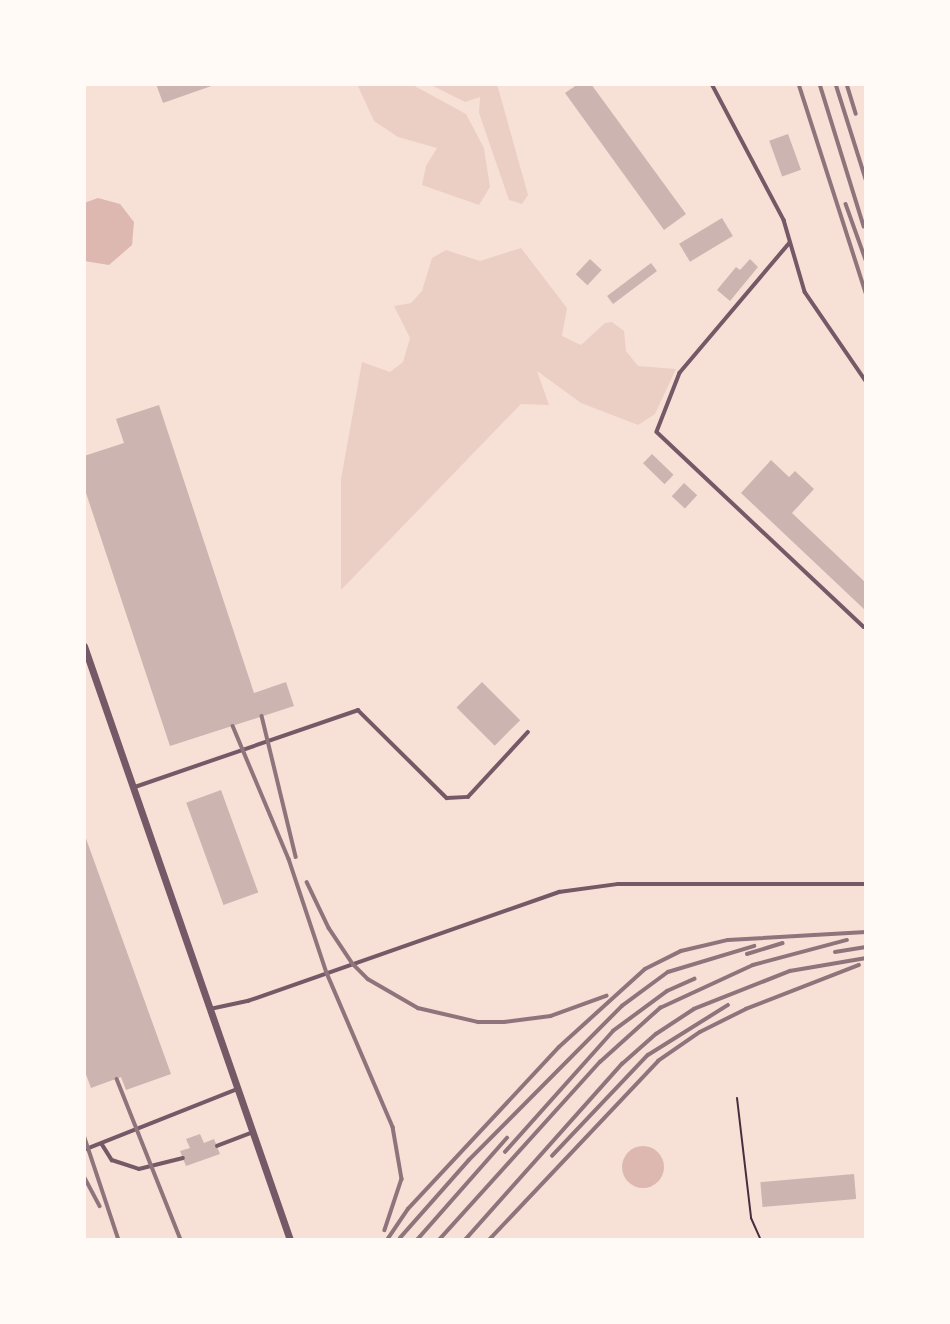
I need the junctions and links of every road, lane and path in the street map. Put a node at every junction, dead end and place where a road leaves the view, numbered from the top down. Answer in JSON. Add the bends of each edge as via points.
{"nodes":[{"id":1,"x":712,"y":84,"type":"edge"},
{"id":2,"x":790,"y":243,"type":"junction"},
{"id":3,"x":866,"y":381,"type":"edge"},
{"id":4,"x":864,"y":627,"type":"dead end"},
{"id":5,"x":84,"y":646,"type":"edge"},
{"id":6,"x":528,"y":732,"type":"dead end"},
{"id":7,"x":135,"y":787,"type":"junction"},
{"id":8,"x":866,"y":884,"type":"edge"},
{"id":9,"x":210,"y":1009,"type":"junction"},
{"id":10,"x":237,"y":1089,"type":"junction"},
{"id":11,"x":737,"y":1098,"type":"dead end"},
{"id":12,"x":253,"y":1132,"type":"junction"},
{"id":13,"x":102,"y":1144,"type":"junction"},
{"id":14,"x":217,"y":1146,"type":"dead end"},
{"id":15,"x":84,"y":1150,"type":"edge"},
{"id":16,"x":183,"y":1158,"type":"dead end"},
{"id":17,"x":290,"y":1240,"type":"edge"},
{"id":18,"x":761,"y":1240,"type":"edge"}],
"edges":[{"from":1,"to":2,"type":"lane","via":[[783,220]]},
{"from":2,"to":3,"type":"lane","via":[[805,292]]},
{"from":2,"to":4,"type":"lane","via":[[680,373],[657,432]]},
{"from":5,"to":7,"type":"street"},
{"from":6,"to":7,"type":"lane","via":[[468,797],[447,798],[358,710]]},
{"from":7,"to":9,"type":"street"},
{"from":8,"to":9,"type":"lane","via":[[618,884],[559,892],[261,996]]},
{"from":9,"to":10,"type":"street"},
{"from":10,"to":12,"type":"street"},
{"from":10,"to":13,"type":"lane"},
{"from":11,"to":18,"type":"path","via":[[751,1218]]},
{"from":12,"to":14,"type":"lane"},
{"from":12,"to":17,"type":"street"},
{"from":13,"to":15,"type":"lane"},
{"from":13,"to":16,"type":"lane","via":[[112,1160],[139,1169]]}]}
